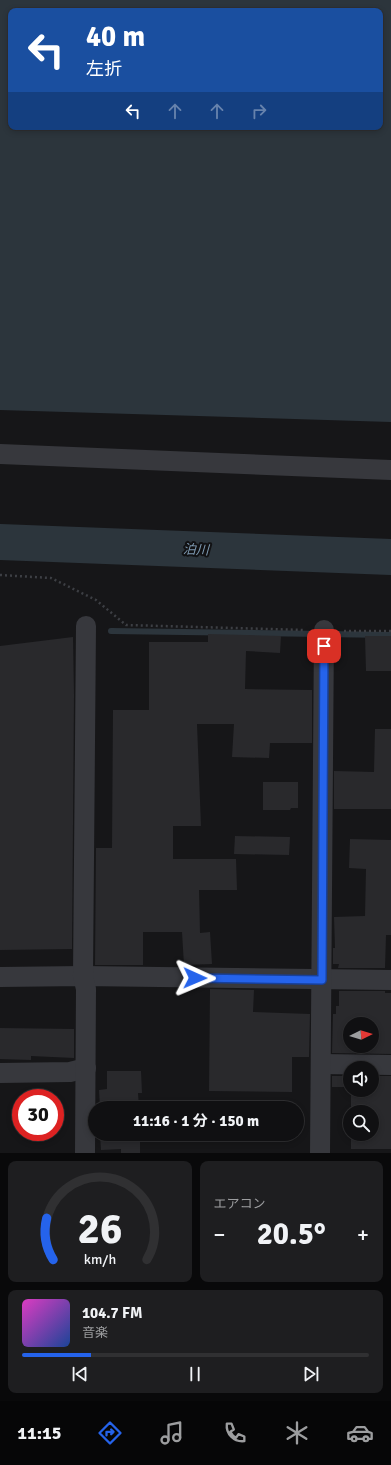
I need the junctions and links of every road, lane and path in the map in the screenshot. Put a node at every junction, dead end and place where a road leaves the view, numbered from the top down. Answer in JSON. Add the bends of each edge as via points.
{"nodes":[{"id":1,"x":0,"y":454,"type":"edge"},
{"id":2,"x":391,"y":470,"type":"edge"},
{"id":3,"x":0,"y":575,"type":"edge"},
{"id":4,"x":86,"y":626,"type":"dead end"},
{"id":5,"x":324,"y":630,"type":"junction"},
{"id":6,"x":391,"y":631,"type":"edge"},
{"id":7,"x":83,"y":976,"type":"junction"},
{"id":8,"x":0,"y":977,"type":"edge"},
{"id":9,"x":322,"y":980,"type":"junction"},
{"id":10,"x":391,"y":980,"type":"edge"},
{"id":11,"x":321,"y":1064,"type":"junction"},
{"id":12,"x":391,"y":1065,"type":"edge"},
{"id":13,"x":86,"y":1068,"type":"junction"},
{"id":14,"x":0,"y":1073,"type":"edge"},
{"id":15,"x":85,"y":1153,"type":"edge"},
{"id":16,"x":320,"y":1153,"type":"edge"}],
"edges":[{"from":1,"to":2,"type":"street"},
{"from":3,"to":5,"type":"path","via":[[51,578],[96,600],[126,625]]},
{"from":4,"to":7,"type":"street"},
{"from":5,"to":6,"type":"path"},
{"from":5,"to":9,"type":"street"},
{"from":7,"to":8,"type":"street"},
{"from":7,"to":9,"type":"street"},
{"from":7,"to":13,"type":"street","via":[[86,990]]},
{"from":9,"to":10,"type":"street"},
{"from":9,"to":11,"type":"street"},
{"from":11,"to":12,"type":"street"},
{"from":11,"to":16,"type":"street"},
{"from":13,"to":14,"type":"street","via":[[70,1072]]},
{"from":13,"to":15,"type":"street"}]}
